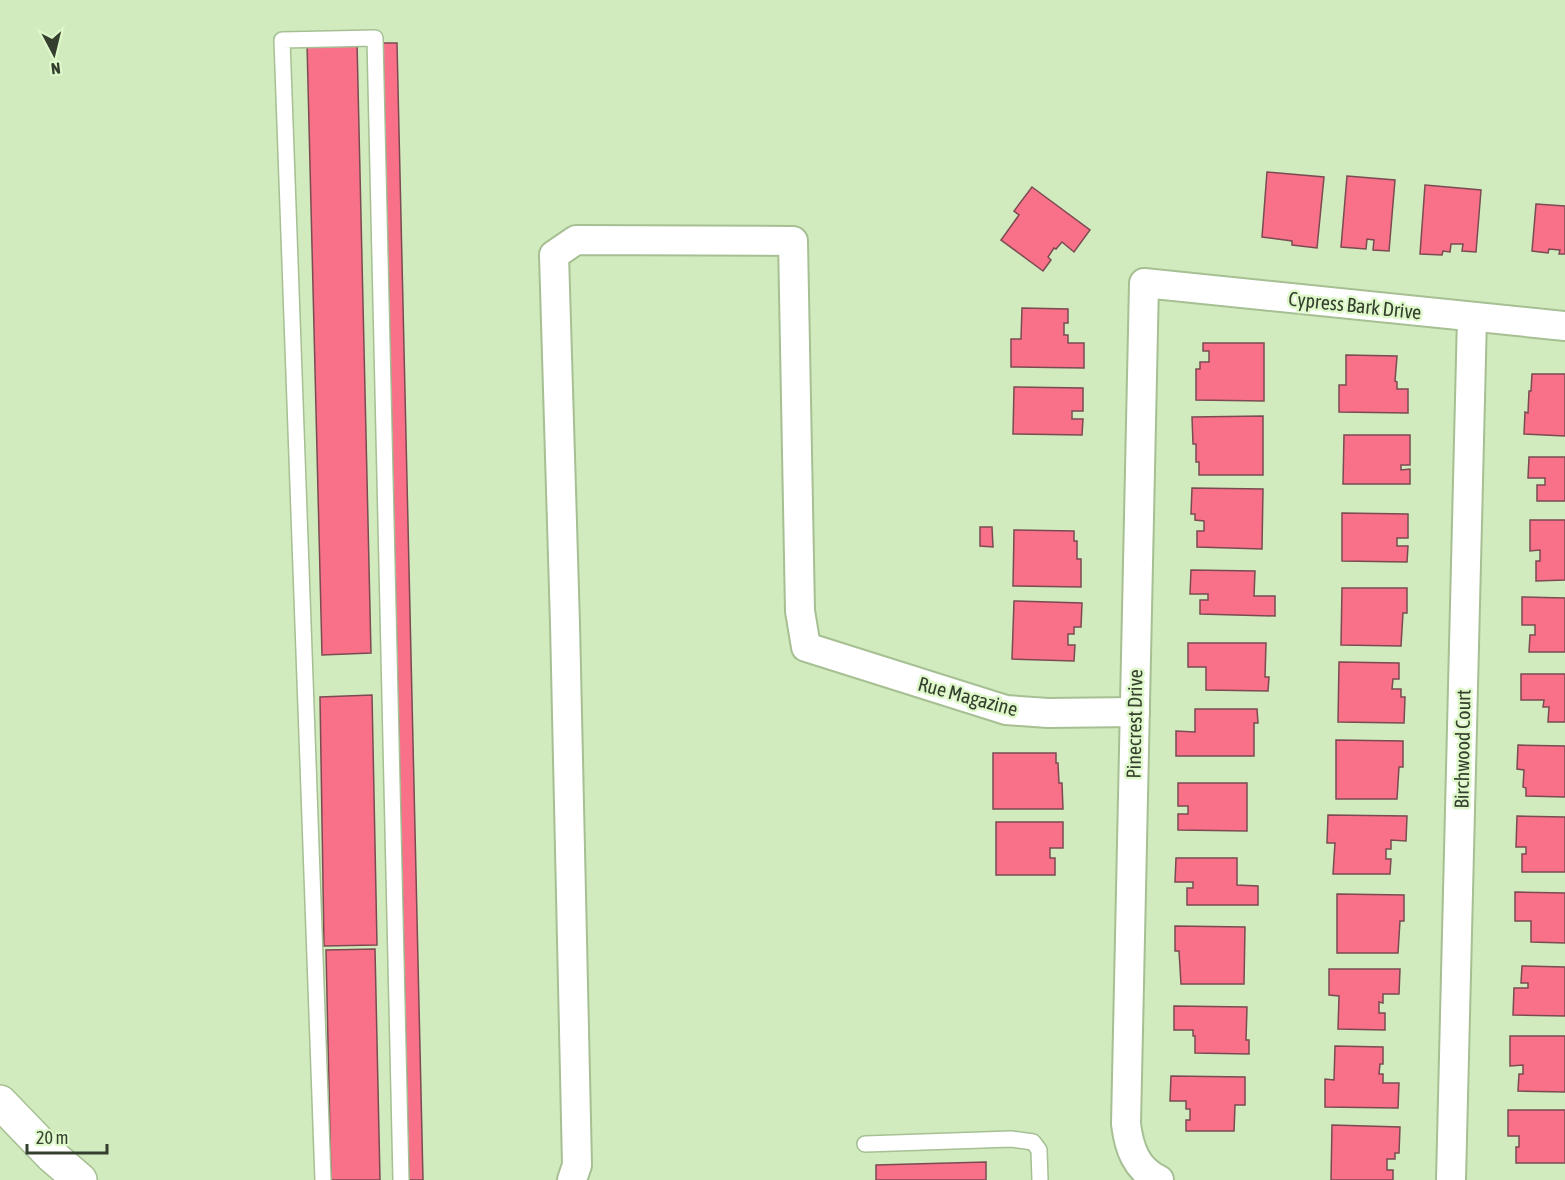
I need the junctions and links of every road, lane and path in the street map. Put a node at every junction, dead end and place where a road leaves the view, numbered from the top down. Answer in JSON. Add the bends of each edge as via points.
{"nodes":[{"id":1,"x":1144,"y":283,"type":"joint"},
{"id":2,"x":1472,"y":317,"type":"junction"},
{"id":3,"x":1565,"y":326,"type":"edge"},
{"id":4,"x":1135,"y":712,"type":"junction"},
{"id":5,"x":0,"y":1102,"type":"edge"},
{"id":6,"x":865,"y":1144,"type":"dead end"},
{"id":7,"x":1149,"y":1172,"type":"edge"},
{"id":8,"x":80,"y":1180,"type":"edge"},
{"id":9,"x":322,"y":1180,"type":"edge"},
{"id":10,"x":401,"y":1180,"type":"edge"},
{"id":11,"x":572,"y":1180,"type":"edge"},
{"id":12,"x":1040,"y":1180,"type":"edge"},
{"id":13,"x":1451,"y":1180,"type":"edge"}],
"edges":[{"from":1,"to":2,"type":"street","name":"Cypress Bark Drive"},
{"from":1,"to":4,"type":"street","name":"Pinecrest Drive"},
{"from":2,"to":3,"type":"street","name":"Cypress Bark Drive"},
{"from":2,"to":13,"type":"street","name":"Birchwood Court"},
{"from":4,"to":7,"type":"street","name":"Pinecrest Drive","via":[[1126,1108],[1131,1151]]},
{"from":4,"to":11,"type":"street","name":"Rue Magazine","via":[[1006,710],[806,647],[800,611],[793,241],[576,240],[554,255],[577,1165]]},
{"from":5,"to":8,"type":"main road"},
{"from":6,"to":12,"type":"lane","via":[[1011,1139],[1033,1142],[1039,1150]]},
{"from":9,"to":10,"type":"lane","via":[[282,40],[375,38]]}]}
